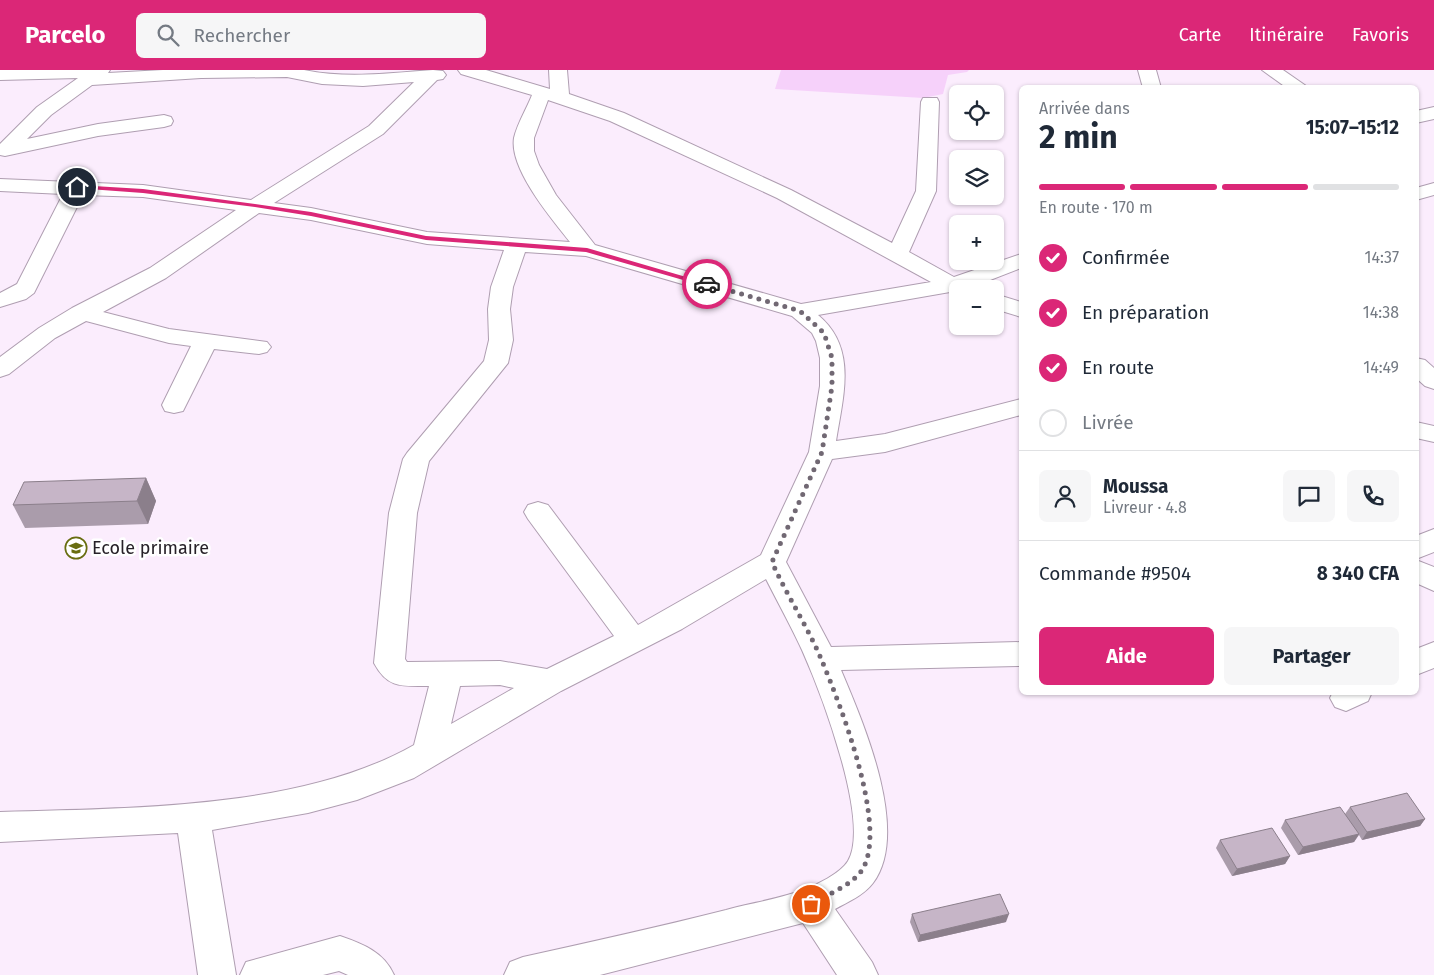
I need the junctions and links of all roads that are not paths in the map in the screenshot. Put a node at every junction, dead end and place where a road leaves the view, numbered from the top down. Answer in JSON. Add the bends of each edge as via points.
{"nodes":[{"id":1,"x":453,"y":70,"type":"edge"},
{"id":2,"x":467,"y":70,"type":"edge"},
{"id":3,"x":558,"y":70,"type":"edge"},
{"id":4,"x":1271,"y":70,"type":"edge"},
{"id":5,"x":96,"y":74,"type":"edge"},
{"id":6,"x":0,"y":75,"type":"edge"},
{"id":7,"x":430,"y":77,"type":"junction"},
{"id":8,"x":1295,"y":85,"type":"edge"},
{"id":9,"x":551,"y":95,"type":"junction"},
{"id":10,"x":930,"y":102,"type":"dead end"},
{"id":11,"x":164,"y":120,"type":"dead end"},
{"id":12,"x":3,"y":151,"type":"edge"},
{"id":13,"x":0,"y":185,"type":"edge"},
{"id":14,"x":77,"y":187,"type":"junction"},
{"id":15,"x":1434,"y":189,"type":"edge"},
{"id":16,"x":1419,"y":193,"type":"edge"},
{"id":17,"x":255,"y":206,"type":"junction"},
{"id":18,"x":517,"y":245,"type":"junction"},
{"id":19,"x":587,"y":250,"type":"junction"},
{"id":20,"x":897,"y":255,"type":"junction"},
{"id":21,"x":1019,"y":262,"type":"edge"},
{"id":22,"x":974,"y":280,"type":"edge"},
{"id":23,"x":949,"y":283,"type":"edge"},
{"id":24,"x":949,"y":288,"type":"edge"},
{"id":25,"x":0,"y":300,"type":"edge"},
{"id":26,"x":1004,"y":304,"type":"edge"},
{"id":27,"x":1019,"y":309,"type":"edge"},
{"id":28,"x":800,"y":311,"type":"junction"},
{"id":29,"x":80,"y":313,"type":"junction"},
{"id":30,"x":206,"y":340,"type":"junction"},
{"id":31,"x":259,"y":346,"type":"dead end"},
{"id":32,"x":1419,"y":368,"type":"edge"},
{"id":33,"x":0,"y":369,"type":"edge"},
{"id":34,"x":1434,"y":380,"type":"edge"},
{"id":35,"x":174,"y":405,"type":"dead end"},
{"id":36,"x":1019,"y":408,"type":"edge"},
{"id":37,"x":1419,"y":431,"type":"edge"},
{"id":38,"x":1434,"y":434,"type":"edge"},
{"id":39,"x":822,"y":452,"type":"junction"},
{"id":40,"x":538,"y":512,"type":"dead end"},
{"id":41,"x":1434,"y":540,"type":"edge"},
{"id":42,"x":1419,"y":548,"type":"edge"},
{"id":43,"x":772,"y":562,"type":"junction"},
{"id":44,"x":1419,"y":572,"type":"edge"},
{"id":45,"x":1434,"y":580,"type":"edge"},
{"id":46,"x":634,"y":640,"type":"junction"},
{"id":47,"x":1019,"y":654,"type":"edge"},
{"id":48,"x":1434,"y":654,"type":"edge"},
{"id":49,"x":821,"y":659,"type":"junction"},
{"id":50,"x":1419,"y":662,"type":"edge"},
{"id":51,"x":447,"y":675,"type":"junction"},
{"id":52,"x":550,"y":682,"type":"junction"},
{"id":53,"x":428,"y":753,"type":"junction"},
{"id":54,"x":193,"y":816,"type":"junction"},
{"id":55,"x":0,"y":827,"type":"edge"},
{"id":56,"x":811,"y":904,"type":"junction"},
{"id":57,"x":217,"y":975,"type":"edge"},
{"id":58,"x":259,"y":975,"type":"edge"},
{"id":59,"x":375,"y":975,"type":"edge"},
{"id":60,"x":523,"y":975,"type":"edge"},
{"id":61,"x":859,"y":975,"type":"edge"}],
"edges":[{"from":1,"to":7,"type":"street"},
{"from":2,"to":9,"type":"street"},
{"from":3,"to":9,"type":"street"},
{"from":4,"to":8,"type":"street"},
{"from":5,"to":6,"type":"street"},
{"from":5,"to":7,"type":"street","via":[[286,72],[322,79],[362,81]]},
{"from":5,"to":12,"type":"street","via":[[44,111]]},
{"from":7,"to":17,"type":"street","via":[[376,130]]},
{"from":9,"to":19,"type":"street","via":[[524,138],[524,146],[536,181]]},
{"from":9,"to":20,"type":"street","via":[[617,117],[784,194]]},
{"from":10,"to":20,"type":"street","via":[[926,190]]},
{"from":11,"to":12,"type":"street","via":[[98,130]]},
{"from":13,"to":14,"type":"street"},
{"from":14,"to":17,"type":"street","via":[[143,191]]},
{"from":14,"to":25,"type":"street","via":[[26,288]]},
{"from":15,"to":16,"type":"street"},
{"from":17,"to":18,"type":"street","via":[[426,238]]},
{"from":17,"to":29,"type":"street","via":[[158,272]]},
{"from":18,"to":19,"type":"street"},
{"from":18,"to":51,"type":"street","via":[[502,287],[499,309],[501,340],[496,363],[416,459],[403,513],[390,663],[400,674]]},
{"from":19,"to":28,"type":"street"},
{"from":20,"to":23,"type":"street"},
{"from":21,"to":22,"type":"street"},
{"from":24,"to":28,"type":"street"},
{"from":26,"to":27,"type":"street"},
{"from":28,"to":39,"type":"street","via":[[824,333],[832,358],[832,386]]},
{"from":29,"to":30,"type":"street","via":[[169,336]]},
{"from":29,"to":33,"type":"street","via":[[47,333]]},
{"from":30,"to":31,"type":"street"},
{"from":30,"to":35,"type":"street"},
{"from":32,"to":34,"type":"street"},
{"from":36,"to":39,"type":"street","via":[[885,443]]},
{"from":37,"to":38,"type":"street"},
{"from":39,"to":43,"type":"street"},
{"from":40,"to":46,"type":"street"},
{"from":41,"to":42,"type":"street"},
{"from":43,"to":46,"type":"street","via":[[672,622]]},
{"from":43,"to":49,"type":"street"},
{"from":44,"to":45,"type":"street"},
{"from":46,"to":52,"type":"street"},
{"from":47,"to":49,"type":"street"},
{"from":48,"to":50,"type":"street"},
{"from":49,"to":56,"type":"street","via":[[844,719],[862,781],[870,832],[862,870]]},
{"from":51,"to":52,"type":"street","via":[[500,673]]},
{"from":51,"to":53,"type":"street"},
{"from":52,"to":53,"type":"street"},
{"from":53,"to":54,"type":"street","via":[[382,777],[327,794],[252,809]]},
{"from":54,"to":55,"type":"street"},
{"from":54,"to":57,"type":"street"},
{"from":56,"to":60,"type":"street"},
{"from":56,"to":61,"type":"street"},
{"from":58,"to":59,"type":"street","via":[[340,953],[360,962]]}]}
